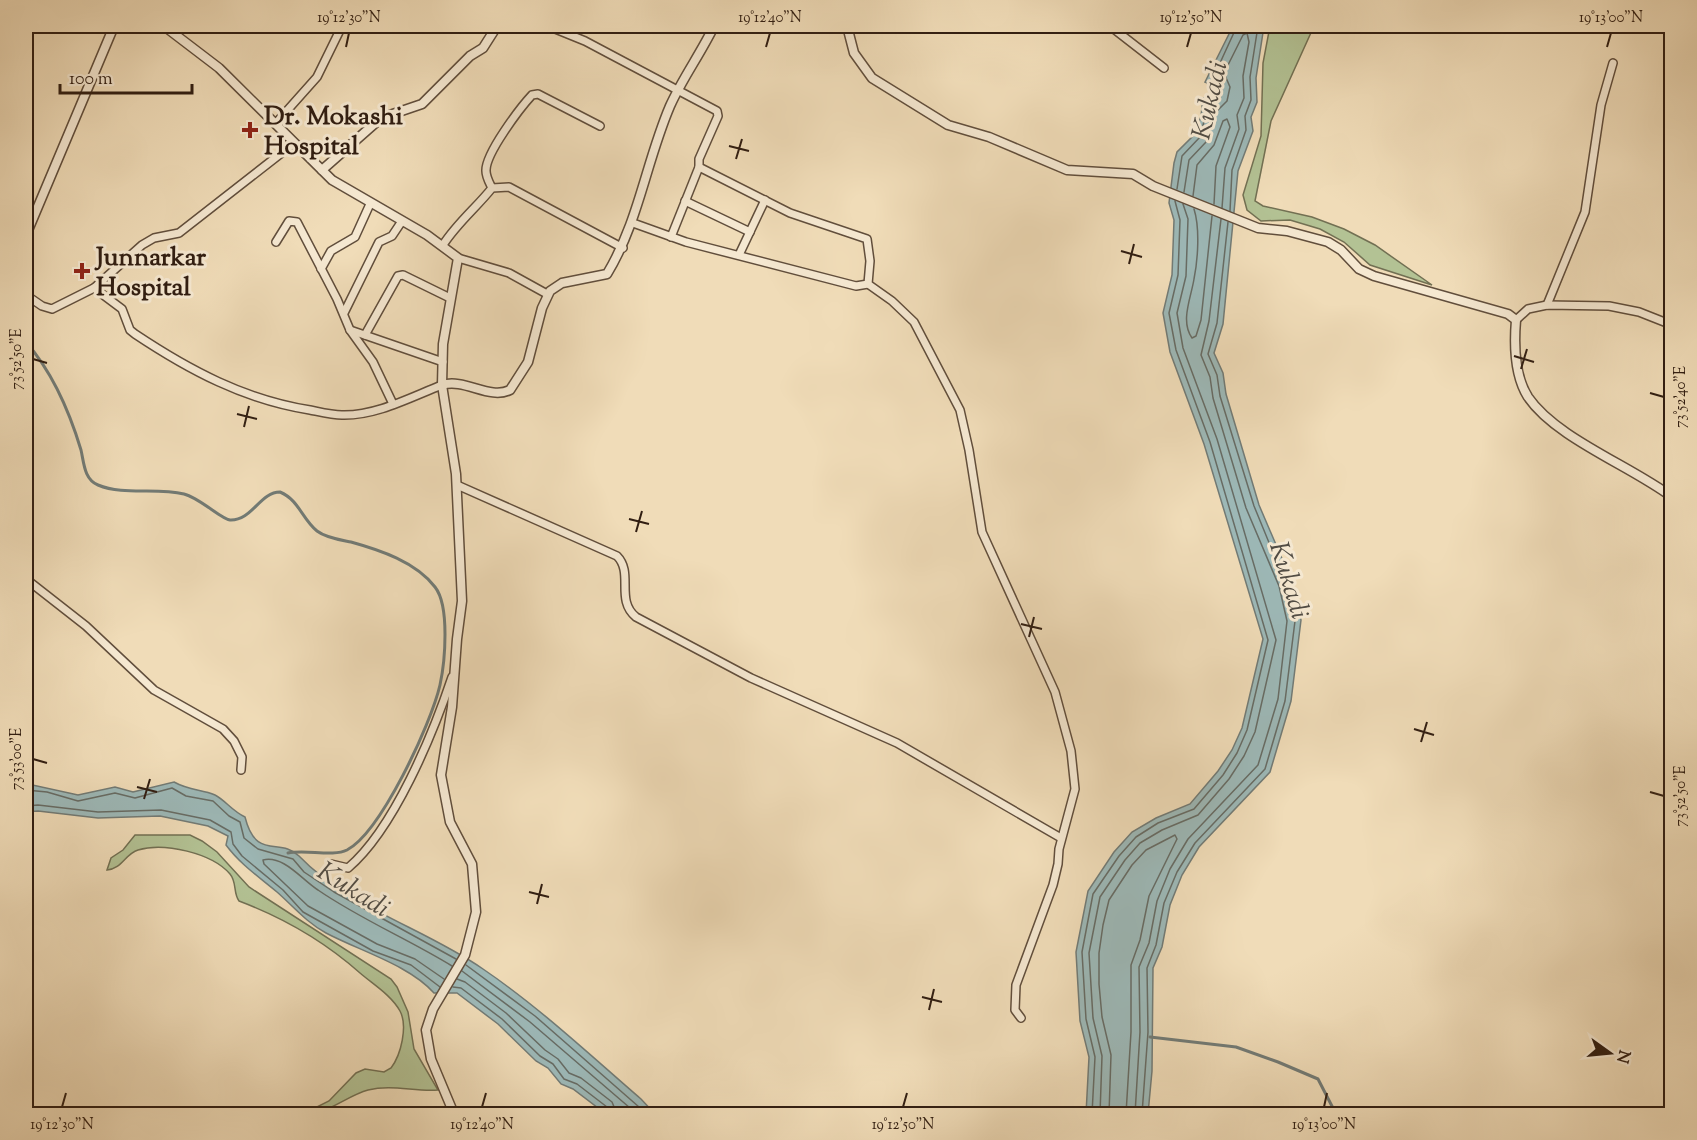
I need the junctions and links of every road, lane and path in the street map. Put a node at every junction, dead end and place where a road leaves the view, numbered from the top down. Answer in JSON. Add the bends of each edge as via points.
{"nodes":[{"id":1,"x":114,"y":26,"type":"edge"},
{"id":2,"x":164,"y":26,"type":"edge"},
{"id":3,"x":342,"y":26,"type":"edge"},
{"id":4,"x":497,"y":26,"type":"edge"},
{"id":5,"x":548,"y":26,"type":"edge"},
{"id":6,"x":714,"y":26,"type":"edge"},
{"id":7,"x":847,"y":26,"type":"edge"},
{"id":8,"x":1110,"y":26,"type":"edge"},
{"id":9,"x":562,"y":28,"type":"edge"},
{"id":10,"x":1613,"y":63,"type":"dead end"},
{"id":11,"x":1164,"y":68,"type":"dead end"},
{"id":12,"x":678,"y":92,"type":"junction"},
{"id":13,"x":276,"y":123,"type":"junction"},
{"id":14,"x":600,"y":126,"type":"dead end"},
{"id":15,"x":293,"y":144,"type":"junction"},
{"id":16,"x":699,"y":167,"type":"junction"},
{"id":17,"x":322,"y":170,"type":"junction"},
{"id":18,"x":492,"y":188,"type":"junction"},
{"id":19,"x":765,"y":200,"type":"junction"},
{"id":20,"x":685,"y":201,"type":"junction"},
{"id":21,"x":370,"y":204,"type":"junction"},
{"id":22,"x":402,"y":221,"type":"junction"},
{"id":23,"x":633,"y":223,"type":"junction"},
{"id":24,"x":750,"y":232,"type":"junction"},
{"id":25,"x":26,"y":235,"type":"edge"},
{"id":26,"x":671,"y":237,"type":"junction"},
{"id":27,"x":276,"y":242,"type":"dead end"},
{"id":28,"x":443,"y":245,"type":"junction"},
{"id":29,"x":623,"y":248,"type":"junction"},
{"id":30,"x":739,"y":255,"type":"junction"},
{"id":31,"x":458,"y":258,"type":"junction"},
{"id":32,"x":321,"y":269,"type":"junction"},
{"id":33,"x":868,"y":285,"type":"junction"},
{"id":34,"x":94,"y":288,"type":"junction"},
{"id":35,"x":548,"y":294,"type":"junction"},
{"id":36,"x":26,"y":296,"type":"edge"},
{"id":37,"x":450,"y":298,"type":"junction"},
{"id":38,"x":1547,"y":305,"type":"junction"},
{"id":39,"x":344,"y":313,"type":"junction"},
{"id":40,"x":1516,"y":320,"type":"junction"},
{"id":41,"x":1671,"y":325,"type":"edge"},
{"id":42,"x":350,"y":330,"type":"junction"},
{"id":43,"x":365,"y":335,"type":"junction"},
{"id":44,"x":443,"y":362,"type":"junction"},
{"id":45,"x":442,"y":385,"type":"junction"},
{"id":46,"x":393,"y":404,"type":"junction"},
{"id":47,"x":457,"y":485,"type":"junction"},
{"id":48,"x":1671,"y":497,"type":"edge"},
{"id":49,"x":26,"y":579,"type":"edge"},
{"id":50,"x":454,"y":669,"type":"junction"},
{"id":51,"x":242,"y":770,"type":"dead end"},
{"id":52,"x":1061,"y":838,"type":"junction"},
{"id":53,"x":331,"y":864,"type":"dead end"},
{"id":54,"x":1021,"y":1018,"type":"dead end"},
{"id":55,"x":454,"y":1114,"type":"edge"}],
"edges":[{"from":1,"to":25,"type":"street"},
{"from":2,"to":13,"type":"street","via":[[219,68]]},
{"from":3,"to":13,"type":"street","via":[[317,77]]},
{"from":4,"to":17,"type":"street","via":[[483,48],[422,104],[381,118]]},
{"from":5,"to":9,"type":"street"},
{"from":6,"to":12,"type":"street"},
{"from":7,"to":40,"type":"street","via":[[854,53],[872,78],[948,125],[1067,170],[1119,171],[1142,177],[1153,186],[1258,228],[1328,242],[1359,269],[1374,276],[1470,301]]},
{"from":8,"to":11,"type":"street"},
{"from":9,"to":12,"type":"street"},
{"from":10,"to":38,"type":"street","via":[[1601,105],[1586,213]]},
{"from":12,"to":16,"type":"street","via":[[717,111]]},
{"from":12,"to":23,"type":"street"},
{"from":13,"to":15,"type":"street"},
{"from":14,"to":18,"type":"street","via":[[538,94],[532,95],[490,155],[485,168]]},
{"from":15,"to":17,"type":"street"},
{"from":15,"to":34,"type":"street","via":[[179,233],[142,245]]},
{"from":16,"to":19,"type":"street"},
{"from":16,"to":20,"type":"street"},
{"from":17,"to":21,"type":"street"},
{"from":18,"to":28,"type":"street"},
{"from":18,"to":29,"type":"street","via":[[510,187]]},
{"from":19,"to":24,"type":"street"},
{"from":19,"to":33,"type":"street","via":[[790,213],[867,239]]},
{"from":20,"to":24,"type":"street"},
{"from":20,"to":26,"type":"street"},
{"from":21,"to":22,"type":"street"},
{"from":21,"to":32,"type":"street","via":[[355,237],[331,251]]},
{"from":22,"to":28,"type":"street"},
{"from":22,"to":39,"type":"street","via":[[392,236],[380,242]]},
{"from":23,"to":26,"type":"street"},
{"from":23,"to":29,"type":"street"},
{"from":24,"to":30,"type":"street"},
{"from":26,"to":30,"type":"street"},
{"from":27,"to":32,"type":"street","via":[[293,220]]},
{"from":28,"to":31,"type":"street"},
{"from":29,"to":35,"type":"street","via":[[607,274],[557,285]]},
{"from":30,"to":33,"type":"street"},
{"from":31,"to":35,"type":"street","via":[[509,273]]},
{"from":31,"to":37,"type":"street"},
{"from":32,"to":39,"type":"street"},
{"from":33,"to":52,"type":"street","via":[[914,322],[960,410],[982,532],[1055,692],[1071,752],[1075,789]]},
{"from":34,"to":36,"type":"street","via":[[51,309]]},
{"from":34,"to":46,"type":"street","via":[[122,309],[135,334],[177,362],[260,399],[342,416]]},
{"from":35,"to":45,"type":"street","via":[[528,362],[510,390],[494,393],[460,383]]},
{"from":37,"to":43,"type":"street","via":[[398,276]]},
{"from":37,"to":44,"type":"street"},
{"from":38,"to":40,"type":"street","via":[[1528,309]]},
{"from":38,"to":41,"type":"street","via":[[1609,306],[1639,312]]},
{"from":39,"to":42,"type":"street"},
{"from":40,"to":48,"type":"street","via":[[1517,363],[1527,396],[1568,432]]},
{"from":42,"to":43,"type":"street"},
{"from":42,"to":46,"type":"street","via":[[373,362]]},
{"from":43,"to":44,"type":"street"},
{"from":44,"to":45,"type":"street"},
{"from":45,"to":46,"type":"street"},
{"from":45,"to":47,"type":"street"},
{"from":47,"to":50,"type":"street","via":[[462,601]]},
{"from":47,"to":52,"type":"street","via":[[617,556],[624,565],[625,604],[644,621],[751,678],[897,743]]},
{"from":49,"to":51,"type":"street","via":[[86,626],[154,690],[222,729],[242,757]]},
{"from":50,"to":53,"type":"street","via":[[439,716],[381,830],[348,868]]},
{"from":50,"to":55,"type":"street","via":[[441,775],[450,822],[467,851],[475,884],[476,912],[465,955],[433,1009],[426,1030],[427,1045]]},
{"from":52,"to":54,"type":"street","via":[[1053,885],[1016,986],[1015,1010]]}]}
